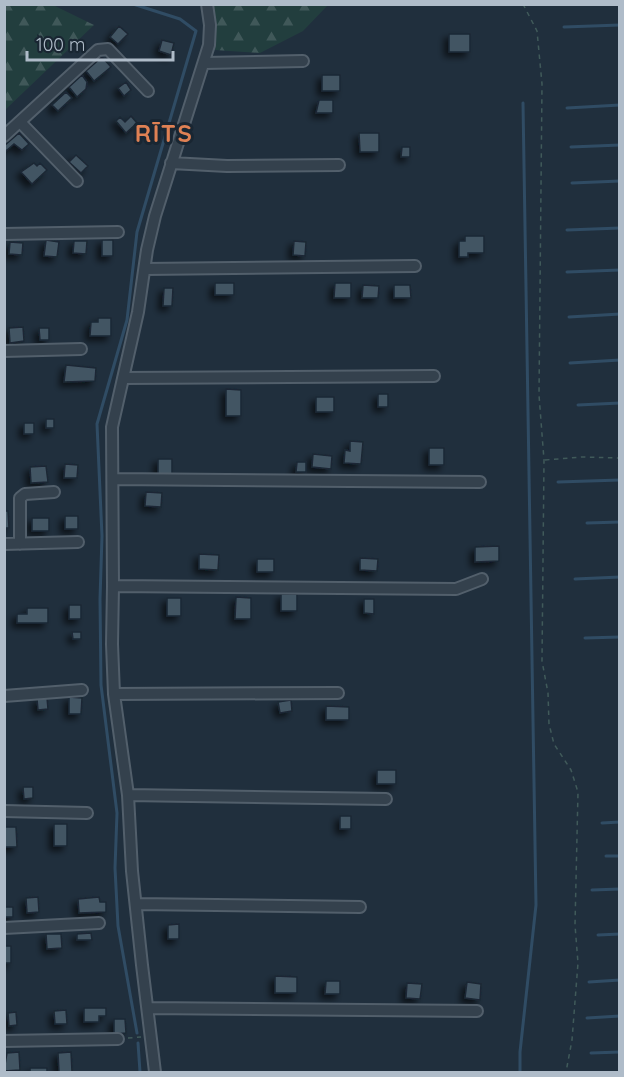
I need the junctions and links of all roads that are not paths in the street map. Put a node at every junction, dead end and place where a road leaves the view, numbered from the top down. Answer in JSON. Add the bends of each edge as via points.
{"nodes":[{"id":1,"x":207,"y":4,"type":"edge"},
{"id":2,"x":303,"y":61,"type":"dead end"},
{"id":3,"x":204,"y":63,"type":"junction"},
{"id":4,"x":148,"y":91,"type":"dead end"},
{"id":5,"x":20,"y":122,"type":"junction"},
{"id":6,"x":4,"y":136,"type":"edge"},
{"id":7,"x":171,"y":163,"type":"junction"},
{"id":8,"x":339,"y":165,"type":"dead end"},
{"id":9,"x":77,"y":181,"type":"dead end"},
{"id":10,"x":118,"y":232,"type":"dead end"},
{"id":11,"x":4,"y":234,"type":"edge"},
{"id":12,"x":415,"y":266,"type":"dead end"},
{"id":13,"x":145,"y":270,"type":"junction"},
{"id":14,"x":81,"y":349,"type":"dead end"},
{"id":15,"x":4,"y":351,"type":"edge"},
{"id":16,"x":434,"y":376,"type":"dead end"},
{"id":17,"x":123,"y":378,"type":"junction"},
{"id":18,"x":113,"y":479,"type":"junction"},
{"id":19,"x":480,"y":482,"type":"dead end"},
{"id":20,"x":54,"y":492,"type":"dead end"},
{"id":21,"x":78,"y":542,"type":"dead end"},
{"id":22,"x":4,"y":544,"type":"edge"},
{"id":23,"x":21,"y":544,"type":"junction"},
{"id":24,"x":482,"y":579,"type":"dead end"},
{"id":25,"x":113,"y":586,"type":"junction"},
{"id":26,"x":82,"y":690,"type":"dead end"},
{"id":27,"x":338,"y":693,"type":"dead end"},
{"id":28,"x":114,"y":694,"type":"junction"},
{"id":29,"x":4,"y":696,"type":"edge"},
{"id":30,"x":128,"y":795,"type":"junction"},
{"id":31,"x":386,"y":799,"type":"dead end"},
{"id":32,"x":4,"y":811,"type":"edge"},
{"id":33,"x":87,"y":813,"type":"dead end"},
{"id":34,"x":136,"y":904,"type":"junction"},
{"id":35,"x":360,"y":907,"type":"dead end"},
{"id":36,"x":99,"y":923,"type":"dead end"},
{"id":37,"x":4,"y":928,"type":"edge"},
{"id":38,"x":148,"y":1008,"type":"junction"},
{"id":39,"x":477,"y":1011,"type":"dead end"},
{"id":40,"x":118,"y":1038,"type":"road end"},
{"id":41,"x":4,"y":1041,"type":"edge"},
{"id":42,"x":155,"y":1072,"type":"edge"}],
"edges":[{"from":1,"to":3,"type":"street","via":[[209,45]]},
{"from":2,"to":3,"type":"street"},
{"from":3,"to":7,"type":"street"},
{"from":4,"to":5,"type":"street","via":[[108,49],[102,48]]},
{"from":5,"to":6,"type":"street"},
{"from":5,"to":9,"type":"street"},
{"from":7,"to":8,"type":"street"},
{"from":7,"to":13,"type":"street","via":[[155,216]]},
{"from":10,"to":11,"type":"street"},
{"from":12,"to":13,"type":"street"},
{"from":13,"to":17,"type":"street"},
{"from":14,"to":15,"type":"street"},
{"from":16,"to":17,"type":"street"},
{"from":17,"to":18,"type":"street","via":[[112,427]]},
{"from":18,"to":19,"type":"street"},
{"from":18,"to":25,"type":"street"},
{"from":20,"to":23,"type":"street","via":[[25,494],[20,498]]},
{"from":21,"to":23,"type":"street"},
{"from":22,"to":23,"type":"street"},
{"from":24,"to":25,"type":"street","via":[[456,589]]},
{"from":25,"to":28,"type":"street"},
{"from":26,"to":29,"type":"street"},
{"from":27,"to":28,"type":"street"},
{"from":28,"to":30,"type":"street"},
{"from":30,"to":31,"type":"street"},
{"from":30,"to":34,"type":"street"},
{"from":32,"to":33,"type":"street"},
{"from":34,"to":35,"type":"street"},
{"from":34,"to":38,"type":"street"},
{"from":36,"to":37,"type":"street"},
{"from":38,"to":39,"type":"street"},
{"from":38,"to":42,"type":"street"},
{"from":40,"to":41,"type":"street"}]}
